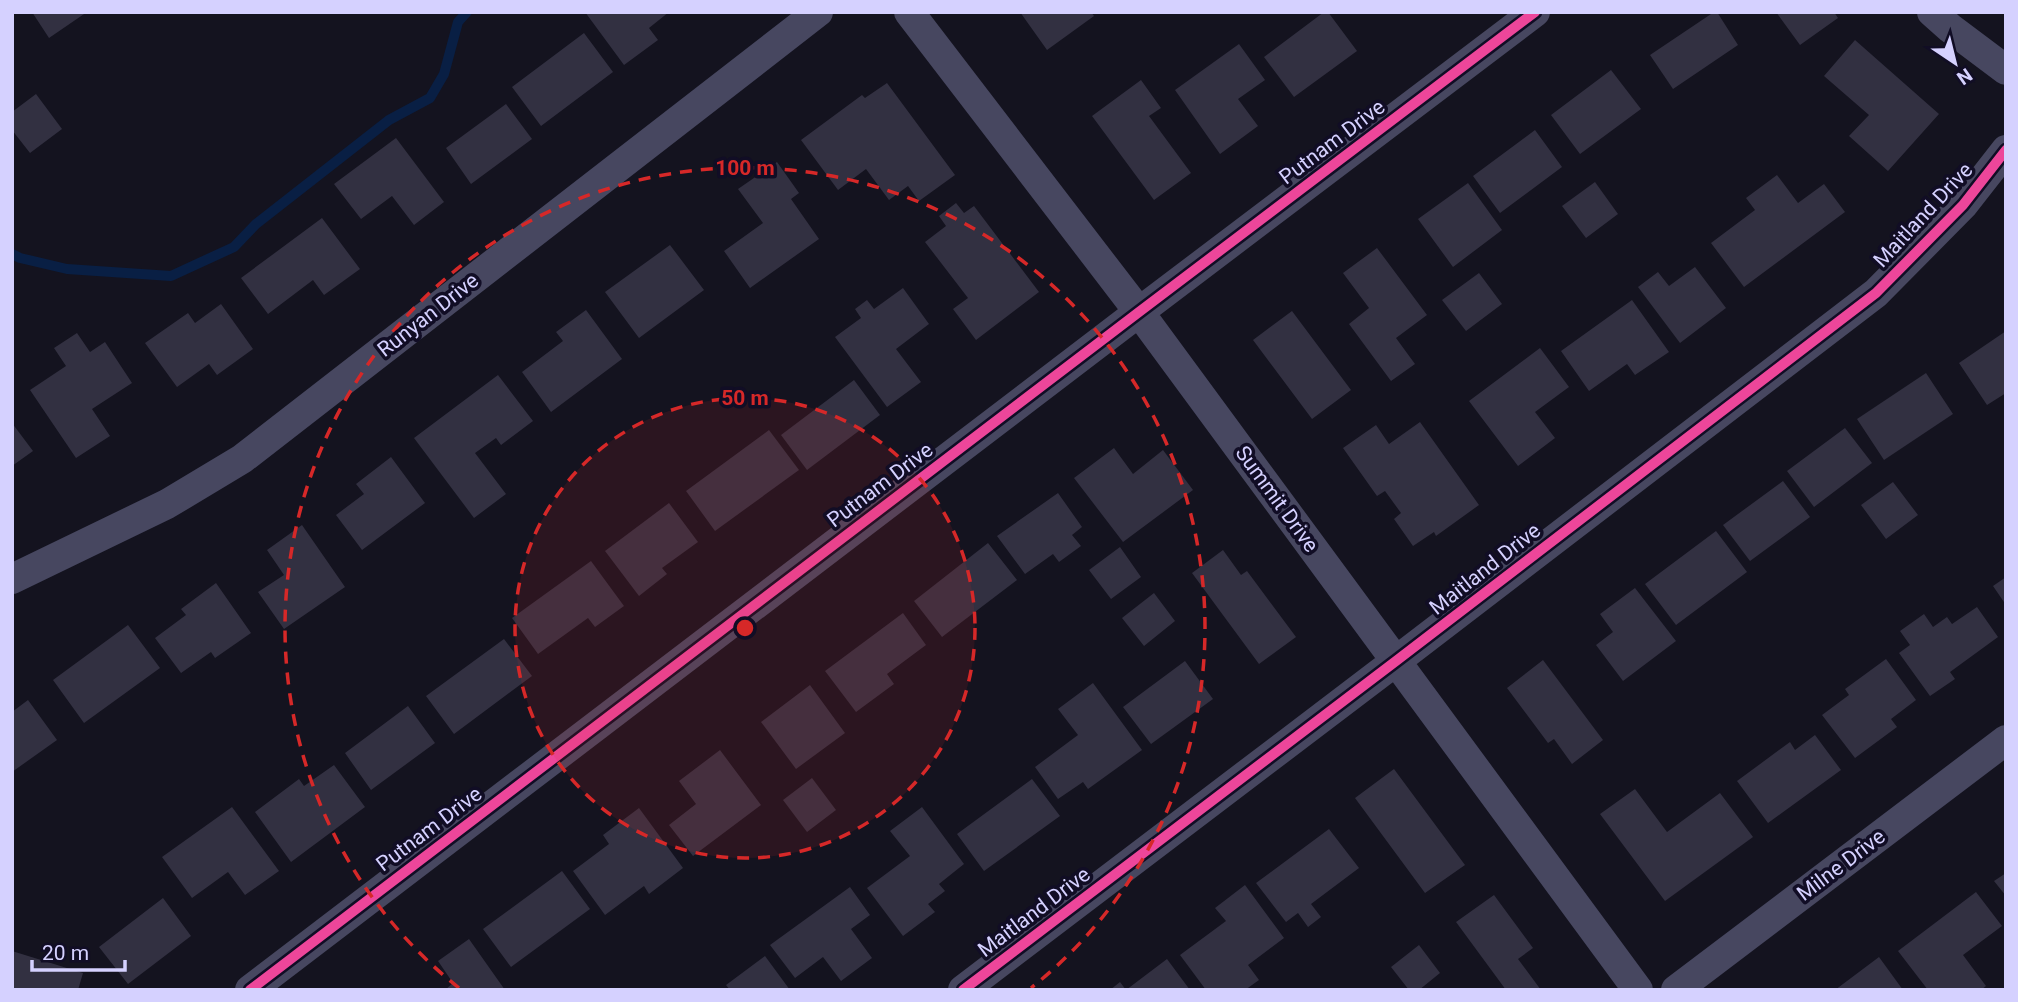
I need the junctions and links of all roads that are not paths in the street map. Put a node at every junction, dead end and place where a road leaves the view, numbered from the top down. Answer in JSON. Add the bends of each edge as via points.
{"nodes":[{"id":1,"x":818,"y":12,"type":"edge"},
{"id":2,"x":909,"y":12,"type":"edge"},
{"id":3,"x":1535,"y":12,"type":"edge"},
{"id":4,"x":1932,"y":12,"type":"edge"},
{"id":5,"x":2006,"y":70,"type":"edge"},
{"id":6,"x":2006,"y":150,"type":"edge"},
{"id":7,"x":1139,"y":312,"type":"junction"},
{"id":8,"x":12,"y":579,"type":"edge"},
{"id":9,"x":1396,"y":661,"type":"junction"},
{"id":10,"x":2006,"y":740,"type":"edge"},
{"id":11,"x":250,"y":990,"type":"edge"},
{"id":12,"x":963,"y":990,"type":"edge"},
{"id":13,"x":1638,"y":990,"type":"edge"},
{"id":14,"x":1676,"y":990,"type":"edge"}],
"edges":[{"from":1,"to":8,"type":"street","name":"Runyan Drive","via":[[242,459],[167,504]]},
{"from":2,"to":7,"type":"street","name":"Summit Drive"},
{"from":3,"to":7,"type":"street","name":"Putnam Drive"},
{"from":4,"to":5,"type":"street"},
{"from":6,"to":9,"type":"street","name":"Maitland Drive","via":[[1963,205],[1876,293]]},
{"from":7,"to":9,"type":"street","name":"Summit Drive"},
{"from":7,"to":11,"type":"street","name":"Putnam Drive"},
{"from":9,"to":12,"type":"street","name":"Maitland Drive"},
{"from":9,"to":13,"type":"street","name":"Summit Drive"},
{"from":10,"to":14,"type":"street","name":"Milne Drive"}]}
